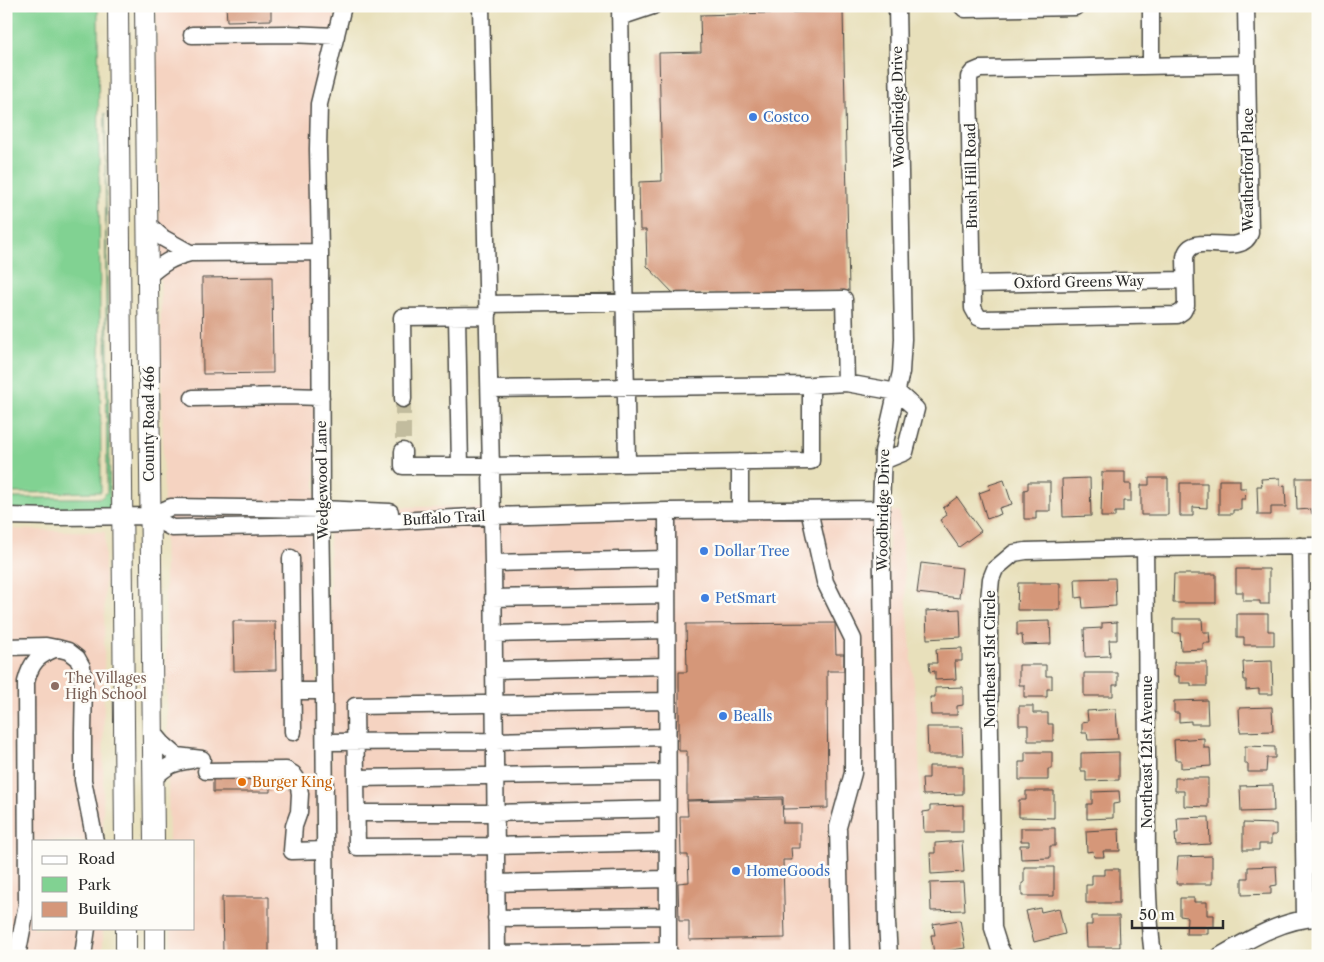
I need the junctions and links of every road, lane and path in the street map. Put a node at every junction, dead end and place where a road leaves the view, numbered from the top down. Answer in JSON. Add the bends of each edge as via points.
{"nodes":[{"id":1,"x":118,"y":6,"type":"edge"},
{"id":2,"x":145,"y":6,"type":"edge"},
{"id":3,"x":343,"y":6,"type":"edge"},
{"id":4,"x":482,"y":6,"type":"edge"},
{"id":5,"x":653,"y":6,"type":"edge"},
{"id":6,"x":897,"y":6,"type":"edge"},
{"id":7,"x":962,"y":6,"type":"edge"},
{"id":8,"x":1076,"y":6,"type":"edge"},
{"id":9,"x":1151,"y":6,"type":"edge"},
{"id":10,"x":1246,"y":6,"type":"edge"},
{"id":11,"x":620,"y":12,"type":"edge"},
{"id":12,"x":192,"y":35,"type":"dead end"},
{"id":13,"x":336,"y":36,"type":"junction"},
{"id":14,"x":1247,"y":64,"type":"junction"},
{"id":15,"x":1151,"y":66,"type":"junction"},
{"id":16,"x":147,"y":224,"type":"junction"},
{"id":17,"x":320,"y":252,"type":"junction"},
{"id":18,"x":190,"y":253,"type":"junction"},
{"id":19,"x":148,"y":276,"type":"junction"},
{"id":20,"x":1185,"y":280,"type":"junction"},
{"id":21,"x":972,"y":284,"type":"junction"},
{"id":22,"x":625,"y":302,"type":"junction"},
{"id":23,"x":488,"y":310,"type":"junction"},
{"id":24,"x":457,"y":317,"type":"junction"},
{"id":25,"x":846,"y":383,"type":"junction"},
{"id":26,"x":811,"y":385,"type":"junction"},
{"id":27,"x":627,"y":388,"type":"junction"},
{"id":28,"x":490,"y":390,"type":"junction"},
{"id":29,"x":897,"y":392,"type":"junction"},
{"id":30,"x":321,"y":397,"type":"junction"},
{"id":31,"x":193,"y":398,"type":"dead end"},
{"id":32,"x":403,"y":399,"type":"tunnel mouth"},
{"id":33,"x":403,"y":451,"type":"tunnel mouth"},
{"id":34,"x":740,"y":462,"type":"junction"},
{"id":35,"x":883,"y":462,"type":"junction"},
{"id":36,"x":627,"y":464,"type":"junction"},
{"id":37,"x":460,"y":466,"type":"junction"},
{"id":38,"x":491,"y":466,"type":"junction"},
{"id":39,"x":881,"y":509,"type":"junction"},
{"id":40,"x":740,"y":510,"type":"junction"},
{"id":41,"x":809,"y":510,"type":"junction"},
{"id":42,"x":667,"y":512,"type":"junction"},
{"id":43,"x":6,"y":516,"type":"edge"},
{"id":44,"x":122,"y":516,"type":"junction"},
{"id":45,"x":150,"y":516,"type":"junction"},
{"id":46,"x":492,"y":516,"type":"junction"},
{"id":47,"x":321,"y":517,"type":"junction"},
{"id":48,"x":1300,"y":546,"type":"junction"},
{"id":49,"x":1318,"y":546,"type":"edge"},
{"id":50,"x":1145,"y":548,"type":"junction"},
{"id":51,"x":291,"y":558,"type":"dead end"},
{"id":52,"x":667,"y":559,"type":"junction"},
{"id":53,"x":493,"y":563,"type":"junction"},
{"id":54,"x":667,"y":594,"type":"junction"},
{"id":55,"x":494,"y":598,"type":"junction"},
{"id":56,"x":667,"y":630,"type":"junction"},
{"id":57,"x":494,"y":634,"type":"junction"},
{"id":58,"x":7,"y":647,"type":"edge"},
{"id":59,"x":57,"y":648,"type":"junction"},
{"id":60,"x":667,"y":666,"type":"junction"},
{"id":61,"x":494,"y":670,"type":"junction"},
{"id":62,"x":26,"y":682,"type":"junction"},
{"id":63,"x":293,"y":691,"type":"junction"},
{"id":64,"x":324,"y":691,"type":"junction"},
{"id":65,"x":667,"y":701,"type":"junction"},
{"id":66,"x":494,"y":704,"type":"junction"},
{"id":67,"x":153,"y":732,"type":"junction"},
{"id":68,"x":293,"y":732,"type":"dead end"},
{"id":69,"x":667,"y":737,"type":"junction"},
{"id":70,"x":495,"y":740,"type":"junction"},
{"id":71,"x":325,"y":742,"type":"junction"},
{"id":72,"x":355,"y":742,"type":"junction"},
{"id":73,"x":206,"y":771,"type":"dead end"},
{"id":74,"x":667,"y":773,"type":"junction"},
{"id":75,"x":495,"y":776,"type":"junction"},
{"id":76,"x":154,"y":778,"type":"junction"},
{"id":77,"x":356,"y":778,"type":"junction"},
{"id":78,"x":667,"y":809,"type":"junction"},
{"id":79,"x":357,"y":813,"type":"junction"},
{"id":80,"x":495,"y":813,"type":"junction"},
{"id":81,"x":94,"y":840,"type":"edge"},
{"id":82,"x":125,"y":840,"type":"edge"},
{"id":83,"x":154,"y":840,"type":"edge"},
{"id":84,"x":667,"y":842,"type":"junction"},
{"id":85,"x":496,"y":846,"type":"junction"},
{"id":86,"x":325,"y":850,"type":"junction"},
{"id":87,"x":667,"y":879,"type":"junction"},
{"id":88,"x":496,"y":883,"type":"junction"},
{"id":89,"x":668,"y":916,"type":"junction"},
{"id":90,"x":496,"y":918,"type":"junction"},
{"id":91,"x":1311,"y":918,"type":"edge"},
{"id":92,"x":87,"y":930,"type":"edge"},
{"id":93,"x":126,"y":930,"type":"edge"},
{"id":94,"x":155,"y":930,"type":"edge"},
{"id":95,"x":669,"y":953,"type":"edge"},
{"id":96,"x":156,"y":954,"type":"edge"},
{"id":97,"x":17,"y":956,"type":"edge"},
{"id":98,"x":83,"y":956,"type":"edge"},
{"id":99,"x":126,"y":956,"type":"edge"},
{"id":100,"x":326,"y":956,"type":"edge"},
{"id":101,"x":841,"y":956,"type":"edge"},
{"id":102,"x":889,"y":956,"type":"edge"},
{"id":103,"x":1004,"y":956,"type":"edge"},
{"id":104,"x":1153,"y":956,"type":"edge"},
{"id":105,"x":1220,"y":956,"type":"edge"}],
"edges":[{"from":1,"to":44,"type":"main road","name":"County Road 466"},
{"from":2,"to":16,"type":"main road","name":"County Road 466"},
{"from":3,"to":13,"type":"street","name":"Wedgewood Lane"},
{"from":4,"to":23,"type":"street"},
{"from":5,"to":11,"type":"street"},
{"from":6,"to":29,"type":"street","name":"Woodbridge Drive","via":[[903,339]]},
{"from":7,"to":8,"type":"street"},
{"from":9,"to":15,"type":"street"},
{"from":10,"to":14,"type":"street","name":"Weatherford Place"},
{"from":11,"to":22,"type":"street"},
{"from":12,"to":13,"type":"street"},
{"from":13,"to":17,"type":"street","name":"Wedgewood Lane","via":[[319,104]]},
{"from":14,"to":15,"type":"street","name":"Brush Hill Road"},
{"from":14,"to":20,"type":"street","name":"Weatherford Place","via":[[1250,235],[1239,244],[1191,246],[1185,254]]},
{"from":15,"to":21,"type":"street","name":"Brush Hill Road","via":[[980,69],[969,77]]},
{"from":16,"to":18,"type":"street","via":[[163,238]]},
{"from":16,"to":19,"type":"main road","name":"County Road 466"},
{"from":17,"to":18,"type":"street"},
{"from":17,"to":30,"type":"street","name":"Wedgewood Lane"},
{"from":18,"to":19,"type":"street","via":[[164,263]]},
{"from":19,"to":45,"type":"main road","name":"County Road 466"},
{"from":20,"to":21,"type":"street","name":"Oxford Greens Way"},
{"from":20,"to":21,"type":"street","name":"Brush Hill Road","via":[[1185,308],[1177,315],[995,319],[981,318],[975,313]]},
{"from":22,"to":23,"type":"street"},
{"from":22,"to":25,"type":"street","via":[[844,299]]},
{"from":22,"to":27,"type":"street"},
{"from":23,"to":24,"type":"street"},
{"from":23,"to":28,"type":"street"},
{"from":24,"to":32,"type":"street","via":[[402,317]]},
{"from":24,"to":37,"type":"street"},
{"from":25,"to":26,"type":"street"},
{"from":25,"to":29,"type":"street"},
{"from":26,"to":27,"type":"street"},
{"from":26,"to":34,"type":"street","via":[[811,461]]},
{"from":27,"to":28,"type":"street"},
{"from":27,"to":36,"type":"street"},
{"from":28,"to":38,"type":"street"},
{"from":29,"to":35,"type":"street","name":"Woodbridge Drive"},
{"from":29,"to":35,"type":"street","via":[[916,409],[905,452]]},
{"from":30,"to":31,"type":"street"},
{"from":30,"to":47,"type":"street","name":"Wedgewood Lane"},
{"from":33,"to":37,"type":"street","via":[[403,466]]},
{"from":34,"to":36,"type":"street"},
{"from":34,"to":40,"type":"street"},
{"from":35,"to":39,"type":"street","name":"Woodbridge Drive"},
{"from":36,"to":38,"type":"street"},
{"from":37,"to":38,"type":"street"},
{"from":38,"to":46,"type":"street"},
{"from":39,"to":41,"type":"street","name":"Buffalo Trail"},
{"from":39,"to":102,"type":"street","name":"Woodbridge Drive"},
{"from":40,"to":41,"type":"street","name":"Buffalo Trail"},
{"from":40,"to":42,"type":"street","name":"Buffalo Trail"},
{"from":41,"to":101,"type":"street","via":[[825,582],[853,639],[853,773],[838,827]]},
{"from":42,"to":46,"type":"street","name":"Buffalo Trail"},
{"from":42,"to":52,"type":"street"},
{"from":43,"to":44,"type":"street"},
{"from":44,"to":45,"type":"street"},
{"from":44,"to":82,"type":"main road","name":"County Road 466"},
{"from":45,"to":47,"type":"street","name":"Buffalo Trail","via":[[172,528]]},
{"from":45,"to":67,"type":"main road","name":"County Road 466"},
{"from":46,"to":47,"type":"street","name":"Buffalo Trail"},
{"from":46,"to":53,"type":"street"},
{"from":47,"to":64,"type":"street","name":"Wedgewood Lane"},
{"from":48,"to":49,"type":"street","name":"Northeast 51st Circle"},
{"from":48,"to":50,"type":"street","name":"Northeast 51st Circle"},
{"from":48,"to":91,"type":"street"},
{"from":50,"to":103,"type":"street","name":"Northeast 51st Circle","via":[[1014,553],[995,569],[991,580],[989,672],[993,928]]},
{"from":50,"to":104,"type":"street","name":"Northeast 121st Avenue","via":[[1147,836]]},
{"from":51,"to":63,"type":"street"},
{"from":52,"to":53,"type":"street"},
{"from":52,"to":54,"type":"street"},
{"from":53,"to":55,"type":"street"},
{"from":54,"to":55,"type":"street"},
{"from":54,"to":56,"type":"street"},
{"from":55,"to":57,"type":"street"},
{"from":56,"to":57,"type":"street"},
{"from":56,"to":60,"type":"street"},
{"from":57,"to":61,"type":"street"},
{"from":58,"to":59,"type":"street"},
{"from":58,"to":62,"type":"street","via":[[21,653]]},
{"from":59,"to":62,"type":"street","via":[[38,658],[30,668]]},
{"from":59,"to":81,"type":"street","via":[[68,651],[82,667],[83,780]]},
{"from":60,"to":61,"type":"street"},
{"from":60,"to":65,"type":"street"},
{"from":61,"to":66,"type":"street"},
{"from":62,"to":97,"type":"street","via":[[28,904]]},
{"from":63,"to":64,"type":"street"},
{"from":63,"to":68,"type":"street"},
{"from":64,"to":71,"type":"street","name":"Wedgewood Lane"},
{"from":65,"to":66,"type":"street"},
{"from":65,"to":69,"type":"street"},
{"from":66,"to":70,"type":"street"},
{"from":66,"to":72,"type":"street","via":[[355,706]]},
{"from":67,"to":76,"type":"main road","name":"County Road 466"},
{"from":67,"to":76,"type":"street","via":[[177,756],[202,759],[175,762]]},
{"from":69,"to":70,"type":"street"},
{"from":69,"to":74,"type":"street"},
{"from":70,"to":72,"type":"street"},
{"from":70,"to":75,"type":"street"},
{"from":71,"to":72,"type":"street"},
{"from":71,"to":86,"type":"street","name":"Wedgewood Lane"},
{"from":72,"to":77,"type":"street"},
{"from":73,"to":86,"type":"street","via":[[286,770],[293,774],[300,794],[292,851]]},
{"from":74,"to":75,"type":"street"},
{"from":74,"to":78,"type":"street"},
{"from":75,"to":77,"type":"street"},
{"from":75,"to":80,"type":"street"},
{"from":76,"to":83,"type":"main road","name":"County Road 466"},
{"from":77,"to":79,"type":"street"},
{"from":78,"to":80,"type":"street"},
{"from":78,"to":84,"type":"street"},
{"from":79,"to":80,"type":"street"},
{"from":79,"to":85,"type":"street","via":[[357,847]]},
{"from":80,"to":85,"type":"street"},
{"from":84,"to":85,"type":"street"},
{"from":84,"to":87,"type":"street"},
{"from":85,"to":88,"type":"street"},
{"from":86,"to":100,"type":"street","name":"Wedgewood Lane"},
{"from":87,"to":88,"type":"street"},
{"from":87,"to":89,"type":"street"},
{"from":88,"to":90,"type":"street"},
{"from":89,"to":90,"type":"street"},
{"from":89,"to":95,"type":"street"},
{"from":90,"to":95,"type":"street","via":[[497,954]]},
{"from":91,"to":105,"type":"street","via":[[1248,939]]},
{"from":92,"to":98,"type":"street"},
{"from":93,"to":99,"type":"main road"},
{"from":94,"to":96,"type":"main road"}]}
